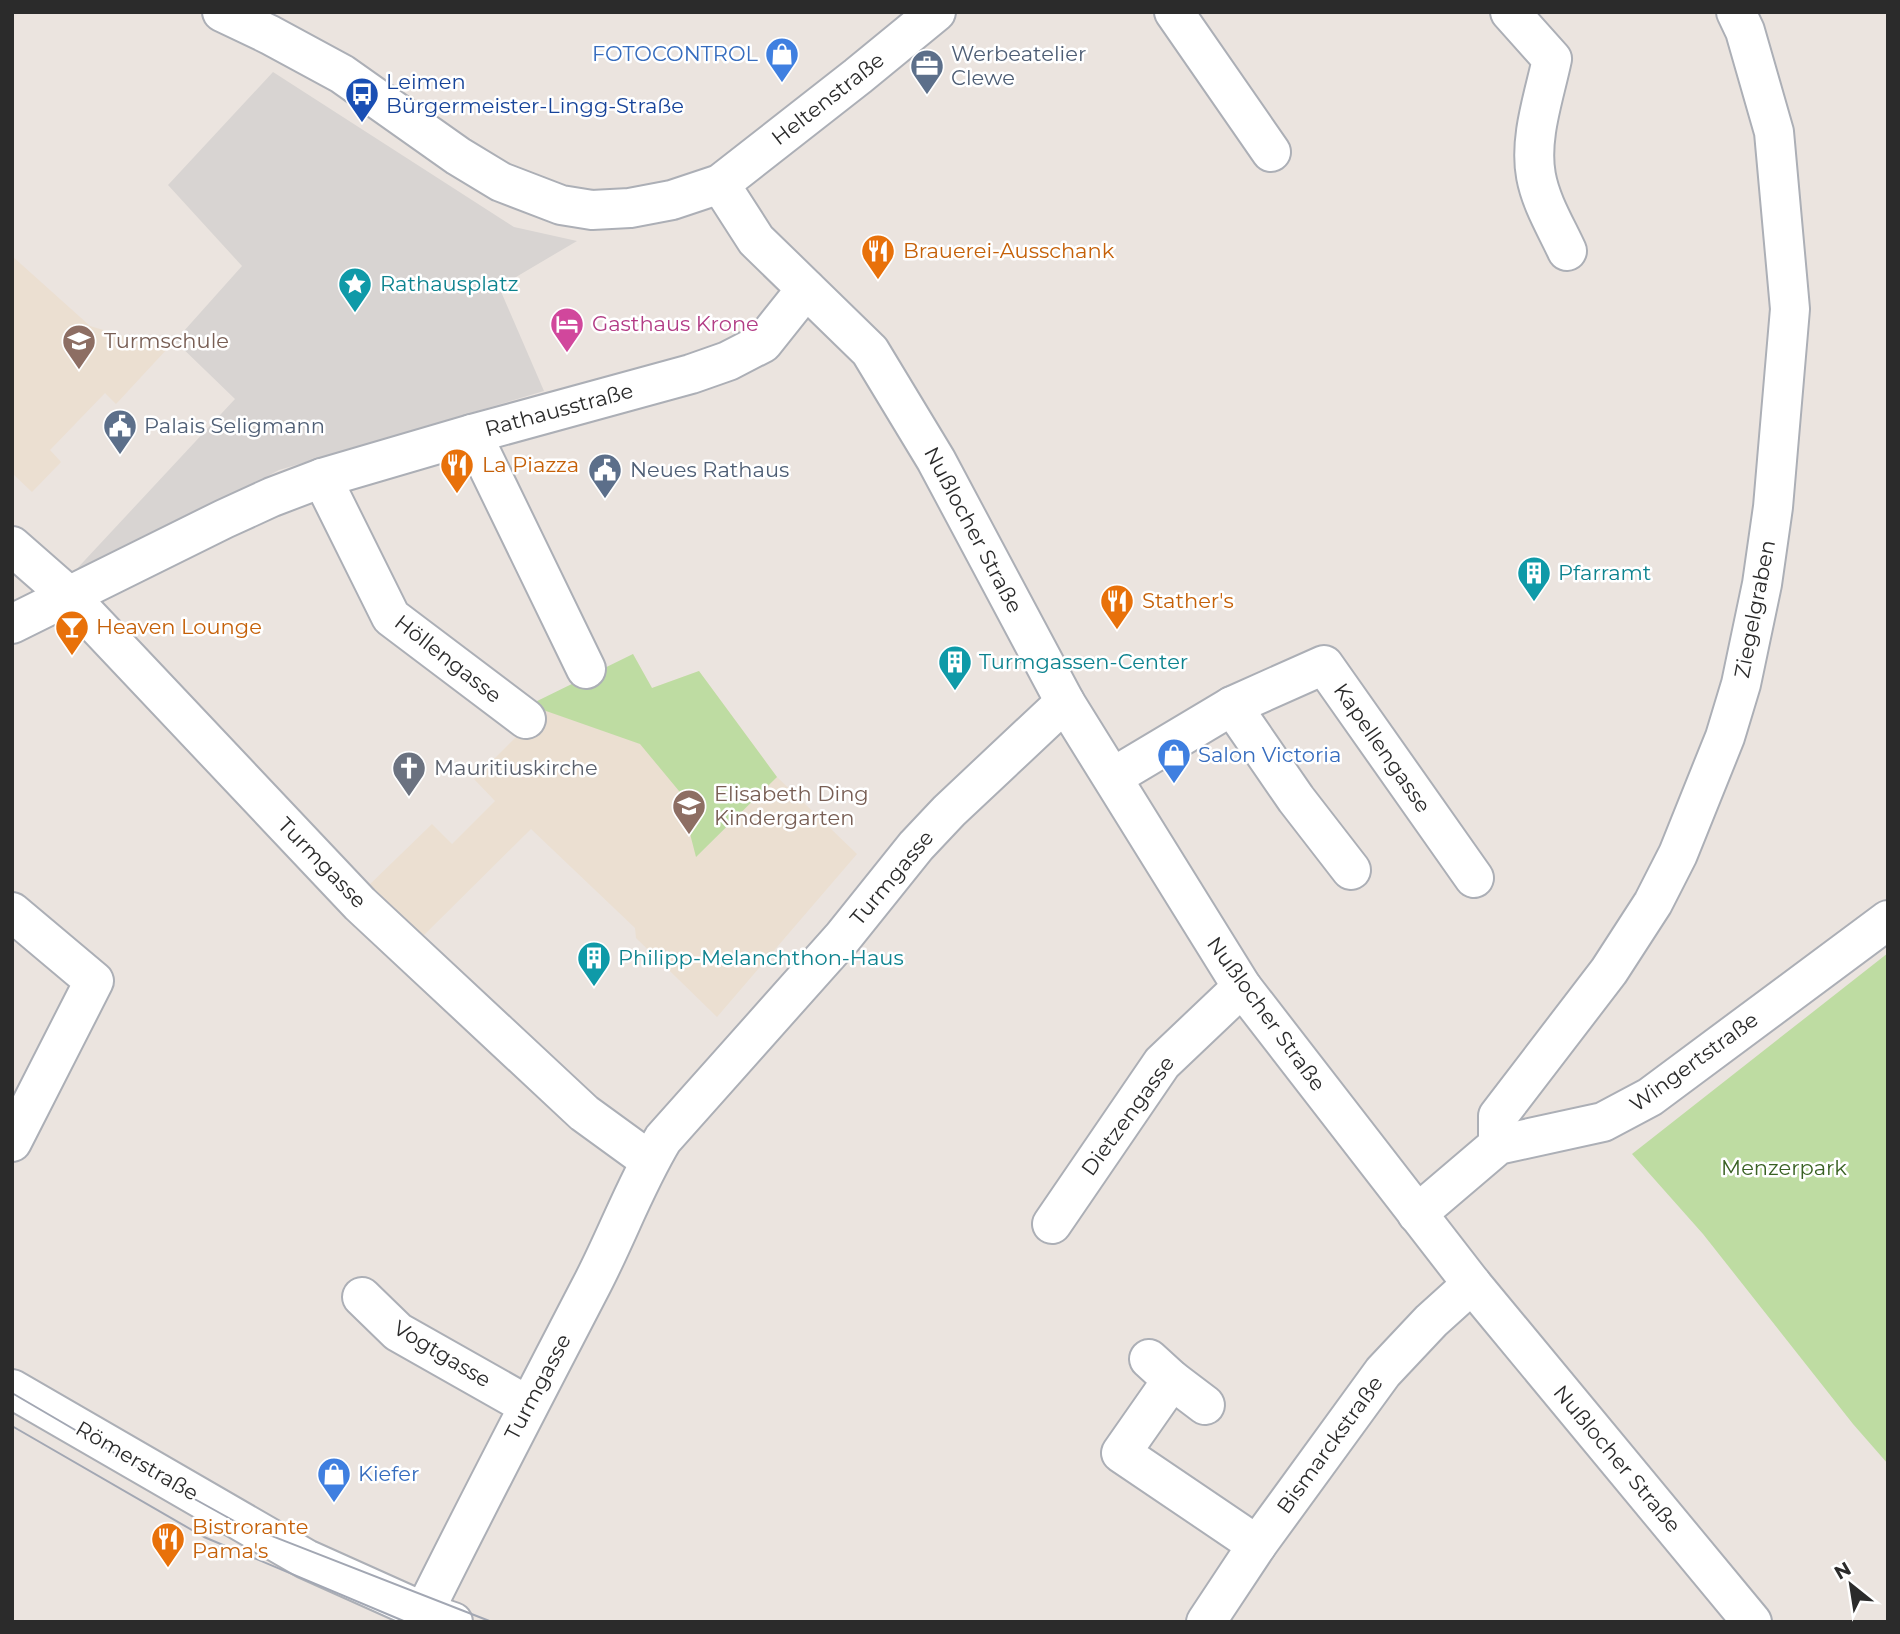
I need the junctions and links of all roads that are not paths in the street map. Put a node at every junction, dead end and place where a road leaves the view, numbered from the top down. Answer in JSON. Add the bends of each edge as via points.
{"nodes":[{"id":1,"x":222,"y":12,"type":"edge"},
{"id":2,"x":936,"y":12,"type":"edge"},
{"id":3,"x":1174,"y":12,"type":"edge"},
{"id":4,"x":1510,"y":12,"type":"edge"},
{"id":5,"x":1736,"y":12,"type":"edge"},
{"id":6,"x":1271,"y":152,"type":"dead end"},
{"id":7,"x":720,"y":184,"type":"junction"},
{"id":8,"x":1567,"y":251,"type":"dead end"},
{"id":9,"x":806,"y":289,"type":"junction"},
{"id":10,"x":472,"y":434,"type":"junction"},
{"id":11,"x":322,"y":478,"type":"junction"},
{"id":12,"x":12,"y":547,"type":"edge"},
{"id":13,"x":69,"y":596,"type":"junction"},
{"id":14,"x":12,"y":624,"type":"edge"},
{"id":15,"x":586,"y":668,"type":"dead end"},
{"id":16,"x":1065,"y":702,"type":"junction"},
{"id":17,"x":1232,"y":706,"type":"junction"},
{"id":18,"x":526,"y":719,"type":"dead end"},
{"id":19,"x":1113,"y":777,"type":"junction"},
{"id":20,"x":1351,"y":870,"type":"dead end"},
{"id":21,"x":1474,"y":878,"type":"dead end"},
{"id":22,"x":12,"y":912,"type":"edge"},
{"id":23,"x":1888,"y":920,"type":"edge"},
{"id":24,"x":1242,"y":987,"type":"junction"},
{"id":25,"x":12,"y":1142,"type":"edge"},
{"id":26,"x":1498,"y":1145,"type":"junction"},
{"id":27,"x":650,"y":1161,"type":"junction"},
{"id":28,"x":1417,"y":1214,"type":"junction"},
{"id":29,"x":1052,"y":1224,"type":"dead end"},
{"id":30,"x":1472,"y":1284,"type":"junction"},
{"id":31,"x":362,"y":1297,"type":"dead end"},
{"id":32,"x":12,"y":1389,"type":"edge"},
{"id":33,"x":527,"y":1405,"type":"junction"},
{"id":34,"x":1205,"y":1405,"type":"dead end"},
{"id":35,"x":1257,"y":1545,"type":"junction"},
{"id":36,"x":438,"y":1617,"type":"edge"},
{"id":37,"x":1206,"y":1622,"type":"edge"},
{"id":38,"x":1752,"y":1622,"type":"edge"}],
"edges":[{"from":1,"to":7,"type":"street","name":"Heltenstraße","via":[[342,74],[458,156],[531,195],[592,210],[630,208]]},
{"from":2,"to":7,"type":"street","name":"Heltenstraße"},
{"from":3,"to":6,"type":"street"},
{"from":4,"to":8,"type":"street","via":[[1552,59],[1534,146],[1536,177]]},
{"from":5,"to":26,"type":"street","name":"Ziegelgraben","via":[[1774,132],[1790,309],[1773,507],[1741,684],[1678,854],[1653,903],[1609,971],[1499,1116]]},
{"from":7,"to":9,"type":"street","via":[[756,240]]},
{"from":9,"to":10,"type":"street","name":"Rathausstraße","via":[[763,342],[746,354],[691,374]]},
{"from":9,"to":16,"type":"street","name":"Nußlocher Straße","via":[[870,351],[936,460]]},
{"from":10,"to":11,"type":"street","name":"Rathausstraße"},
{"from":10,"to":15,"type":"street"},
{"from":11,"to":13,"type":"street","name":"Rathausstraße","via":[[223,519]]},
{"from":11,"to":18,"type":"street","name":"Höllengasse","via":[[391,617]]},
{"from":12,"to":13,"type":"street","name":"Turmgasse"},
{"from":13,"to":14,"type":"street","name":"Rathausstraße"},
{"from":13,"to":27,"type":"street","name":"Turmgasse","via":[[360,904],[584,1113]]},
{"from":16,"to":19,"type":"street","name":"Nußlocher Straße"},
{"from":16,"to":27,"type":"street","name":"Turmgasse","via":[[916,846],[843,937],[663,1139]]},
{"from":17,"to":19,"type":"street","name":"Kapellengasse"},
{"from":17,"to":20,"type":"street"},
{"from":17,"to":21,"type":"street","name":"Kapellengasse","via":[[1324,665]]},
{"from":19,"to":24,"type":"street","name":"Nußlocher Straße"},
{"from":22,"to":25,"type":"street","via":[[93,981]]},
{"from":23,"to":26,"type":"street","name":"Wingertstraße","via":[[1623,1114],[1579,1129]]},
{"from":24,"to":28,"type":"street","name":"Nußlocher Straße"},
{"from":24,"to":29,"type":"street","name":"Dietzengasse","via":[[1162,1063]]},
{"from":26,"to":28,"type":"street","name":"Wingertstraße"},
{"from":27,"to":33,"type":"street","name":"Turmgasse","via":[[592,1285]]},
{"from":28,"to":30,"type":"street","name":"Nußlocher Straße"},
{"from":30,"to":35,"type":"street","name":"Bismarckstraße","via":[[1383,1372]]},
{"from":30,"to":38,"type":"street","name":"Nußlocher Straße"},
{"from":31,"to":33,"type":"street","name":"Vogtgasse","via":[[398,1332]]},
{"from":32,"to":36,"type":"street","name":"Römerstraße","via":[[306,1559]]},
{"from":33,"to":36,"type":"street","name":"Turmgasse"},
{"from":34,"to":35,"type":"street","via":[[1161,1369],[1121,1453]]},
{"from":35,"to":37,"type":"street","name":"Bismarckstraße"}]}
